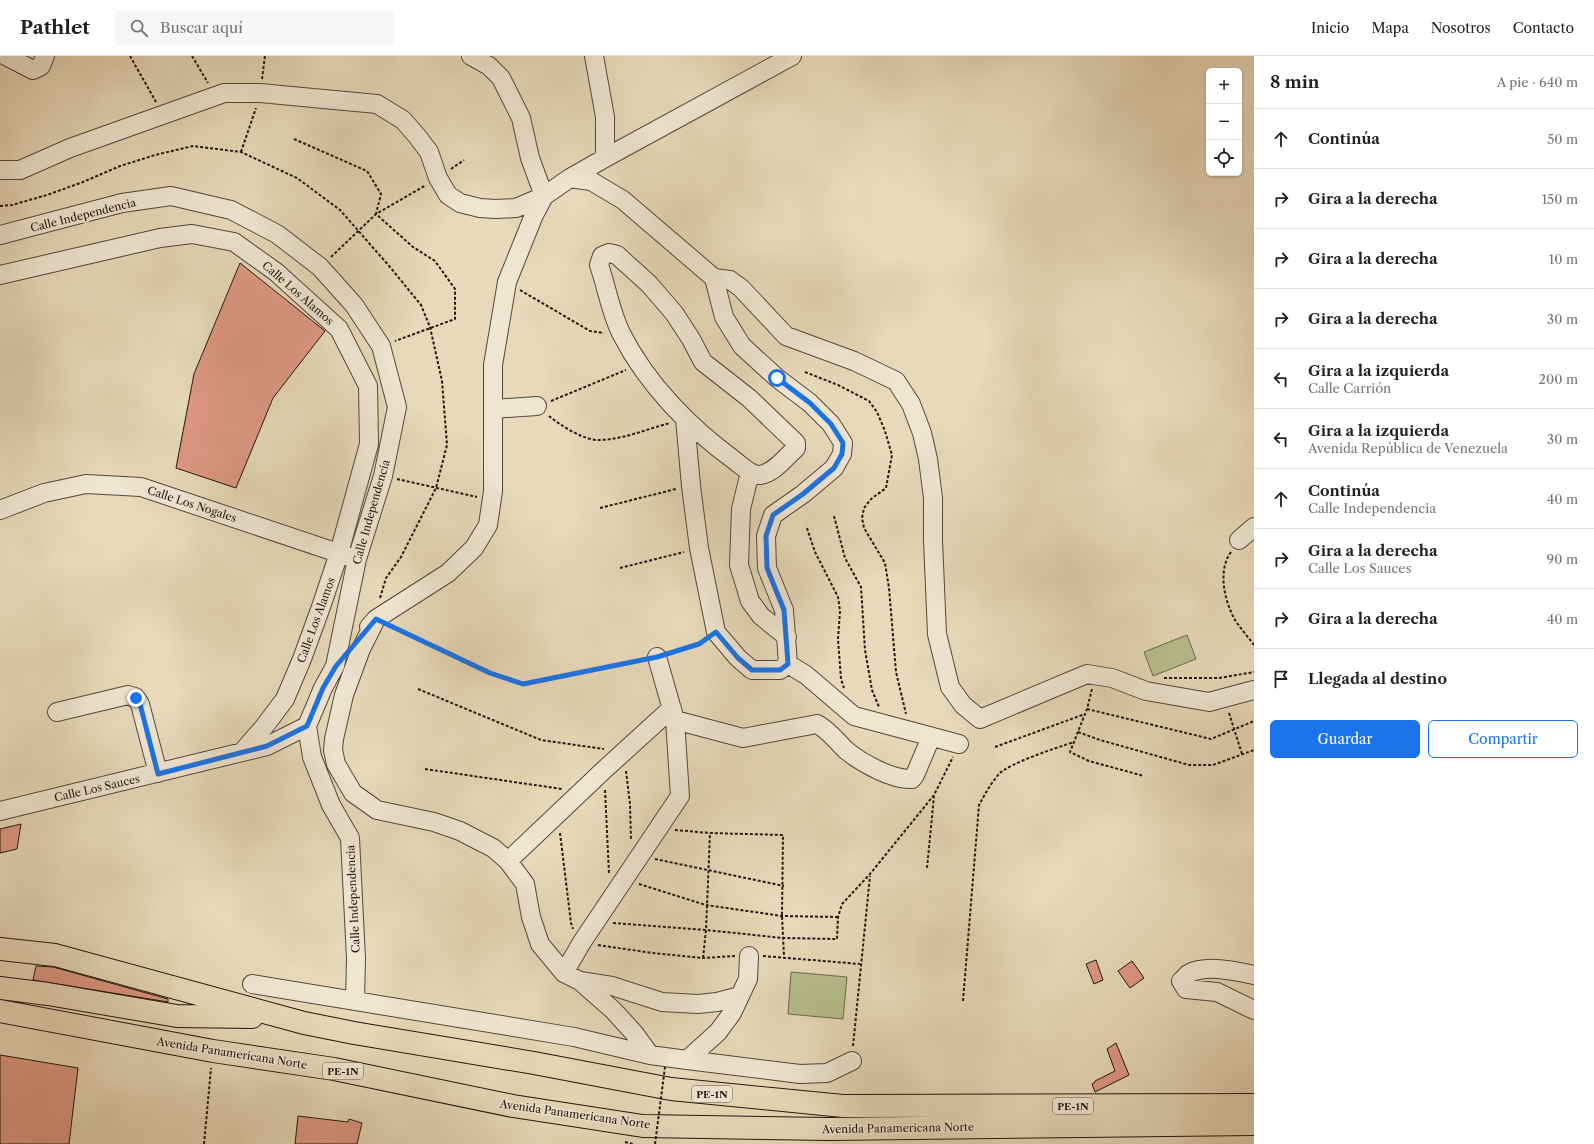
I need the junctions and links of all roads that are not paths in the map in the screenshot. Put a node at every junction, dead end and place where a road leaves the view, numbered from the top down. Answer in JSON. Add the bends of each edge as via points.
{"nodes":[{"id":1,"x":6,"y":56,"type":"edge"},
{"id":2,"x":45,"y":56,"type":"edge"},
{"id":3,"x":471,"y":56,"type":"edge"},
{"id":4,"x":594,"y":56,"type":"edge"},
{"id":5,"x":792,"y":56,"type":"edge"},
{"id":6,"x":605,"y":158,"type":"junction"},
{"id":7,"x":0,"y":170,"type":"edge"},
{"id":8,"x":570,"y":178,"type":"junction"},
{"id":9,"x":544,"y":196,"type":"junction"},
{"id":10,"x":0,"y":235,"type":"edge"},
{"id":11,"x":0,"y":275,"type":"edge"},
{"id":12,"x":714,"y":278,"type":"junction"},
{"id":13,"x":537,"y":406,"type":"road end"},
{"id":14,"x":493,"y":409,"type":"junction"},
{"id":15,"x":685,"y":419,"type":"junction"},
{"id":16,"x":750,"y":472,"type":"junction"},
{"id":17,"x":0,"y":510,"type":"edge"},
{"id":18,"x":1254,"y":527,"type":"edge"},
{"id":19,"x":1239,"y":540,"type":"road end"},
{"id":20,"x":339,"y":553,"type":"junction"},
{"id":21,"x":357,"y":559,"type":"junction"},
{"id":22,"x":376,"y":619,"type":"junction"},
{"id":23,"x":787,"y":636,"type":"junction"},
{"id":24,"x":657,"y":657,"type":"road end"},
{"id":25,"x":788,"y":664,"type":"junction"},
{"id":26,"x":336,"y":666,"type":"junction"},
{"id":27,"x":1254,"y":690,"type":"edge"},
{"id":28,"x":58,"y":712,"type":"dead end"},
{"id":29,"x":673,"y":714,"type":"junction"},
{"id":30,"x":307,"y":726,"type":"junction"},
{"id":31,"x":931,"y":736,"type":"junction"},
{"id":32,"x":959,"y":744,"type":"road end"},
{"id":33,"x":242,"y":752,"type":"junction"},
{"id":34,"x":158,"y":774,"type":"junction"},
{"id":35,"x":0,"y":811,"type":"edge"},
{"id":36,"x":508,"y":861,"type":"junction"},
{"id":37,"x":0,"y":949,"type":"edge"},
{"id":38,"x":749,"y":956,"type":"road end"},
{"id":39,"x":564,"y":973,"type":"junction"},
{"id":40,"x":1254,"y":975,"type":"edge"},
{"id":41,"x":580,"y":981,"type":"junction"},
{"id":42,"x":252,"y":984,"type":"dead end"},
{"id":43,"x":0,"y":988,"type":"edge"},
{"id":44,"x":740,"y":996,"type":"junction"},
{"id":45,"x":355,"y":1000,"type":"junction"},
{"id":46,"x":1254,"y":1010,"type":"edge"},
{"id":47,"x":0,"y":1011,"type":"edge"},
{"id":48,"x":280,"y":1017,"type":"junction"},
{"id":49,"x":650,"y":1055,"type":"junction"},
{"id":50,"x":687,"y":1060,"type":"junction"},
{"id":51,"x":852,"y":1062,"type":"road end"},
{"id":52,"x":1254,"y":1105,"type":"edge"},
{"id":53,"x":1254,"y":1124,"type":"edge"}],
"edges":[{"from":1,"to":2,"type":"street","via":[[33,70],[41,66]]},
{"from":3,"to":9,"type":"street","via":[[501,78],[521,118],[530,158]]},
{"from":4,"to":6,"type":"street","via":[[606,118]]},
{"from":5,"to":6,"type":"street"},
{"from":6,"to":8,"type":"street"},
{"from":7,"to":9,"type":"street","via":[[20,170],[70,148],[224,93],[260,93],[377,104],[403,120],[418,136],[429,152],[438,178],[448,195],[460,203],[480,208],[516,208]]},
{"from":8,"to":9,"type":"street"},
{"from":8,"to":12,"type":"street","via":[[591,181],[623,200]]},
{"from":9,"to":14,"type":"street","via":[[507,282],[493,365]]},
{"from":10,"to":21,"type":"street","name":"Calle Independencia","via":[[122,203],[171,196],[231,210],[277,234],[320,267],[354,305],[381,346],[397,407],[383,476]]},
{"from":11,"to":20,"type":"street","name":"Calle Los Alamos","via":[[160,238],[192,234],[234,242],[276,272],[339,329],[368,386],[369,444]]},
{"from":12,"to":23,"type":"street","via":[[724,317],[742,346],[777,378],[810,403],[831,424],[843,443],[842,454],[834,468],[773,515],[766,536],[767,568],[784,610]]},
{"from":12,"to":27,"type":"street","via":[[730,280],[741,288],[786,336],[854,361],[896,381],[911,404],[922,433],[933,498],[937,634],[950,687],[963,705],[980,719],[1087,674],[1112,678],[1146,691],[1209,702]]},
{"from":13,"to":14,"type":"street"},
{"from":14,"to":22,"type":"street","via":[[493,491],[488,525],[474,548],[448,573]]},
{"from":15,"to":16,"type":"street","via":[[714,446]]},
{"from":15,"to":16,"type":"street","via":[[638,364],[621,334],[599,265],[602,256],[609,253],[617,255],[649,284],[674,313],[704,362],[749,398],[796,443],[796,448],[767,473],[758,475]]},
{"from":15,"to":25,"type":"street","via":[[699,548],[716,632],[752,670],[780,670]]},
{"from":16,"to":23,"type":"street","via":[[741,509],[739,565],[750,601],[761,616]]},
{"from":17,"to":20,"type":"street","name":"Calle Los Nogales","via":[[44,493],[86,484],[141,487]]},
{"from":18,"to":19,"type":"street"},
{"from":20,"to":21,"type":"street","name":"Calle Los Nogales"},
{"from":20,"to":33,"type":"street","name":"Calle Los Alamos","via":[[302,659],[285,699]]},
{"from":21,"to":26,"type":"street","name":"Calle Independencia"},
{"from":22,"to":26,"type":"street"},
{"from":22,"to":36,"type":"street","via":[[360,649],[344,695],[333,744],[336,764],[353,793],[377,810],[434,822],[460,831],[493,848]]},
{"from":23,"to":25,"type":"street"},
{"from":24,"to":29,"type":"street"},
{"from":25,"to":31,"type":"street","via":[[806,675],[854,716]]},
{"from":26,"to":30,"type":"street","name":"Calle Independencia","via":[[323,688]]},
{"from":28,"to":34,"type":"street","via":[[128,695],[136,698],[140,704]]},
{"from":29,"to":31,"type":"street","via":[[743,738],[817,724],[847,751],[869,765],[907,779],[912,779],[915,775]]},
{"from":29,"to":36,"type":"street","via":[[624,752]]},
{"from":29,"to":39,"type":"street","via":[[680,796]]},
{"from":30,"to":33,"type":"street","name":"Calle Los Sauces","via":[[267,746]]},
{"from":30,"to":45,"type":"street","name":"Calle Independencia","via":[[312,757],[331,805],[350,838],[356,959]]},
{"from":31,"to":32,"type":"street"},
{"from":33,"to":34,"type":"street","name":"Calle Los Sauces"},
{"from":34,"to":35,"type":"street","name":"Calle Los Sauces"},
{"from":36,"to":39,"type":"street","via":[[525,884],[531,917],[540,944]]},
{"from":37,"to":48,"type":"highway","name":"Avenida Panamericana Norte","number":"PE-1N","via":[[55,955]]},
{"from":38,"to":44,"type":"street","via":[[748,978]]},
{"from":39,"to":41,"type":"street"},
{"from":40,"to":46,"type":"street","via":[[1226,969],[1201,970],[1188,974],[1182,981],[1186,989],[1217,992]]},
{"from":41,"to":44,"type":"street","via":[[612,986],[662,1002],[698,1004]]},
{"from":41,"to":49,"type":"street","via":[[613,1010]]},
{"from":42,"to":45,"type":"street"},
{"from":43,"to":48,"type":"highway","name":"Avenida Panamericana Norte","number":"PE-1N","via":[[177,1016]]},
{"from":44,"to":50,"type":"street","via":[[732,1013],[718,1032]]},
{"from":45,"to":49,"type":"street","via":[[574,1037]]},
{"from":47,"to":53,"type":"highway","name":"Avenida Panamericana Norte","number":"PE-1N","via":[[213,1051],[334,1070],[513,1106],[644,1126],[829,1129]]},
{"from":48,"to":52,"type":"highway","name":"Avenida Panamericana Norte","number":"PE-1N","via":[[354,1033],[671,1089],[767,1100],[848,1106]]},
{"from":49,"to":50,"type":"street"},
{"from":50,"to":51,"type":"street","via":[[800,1074],[827,1073]]}]}
